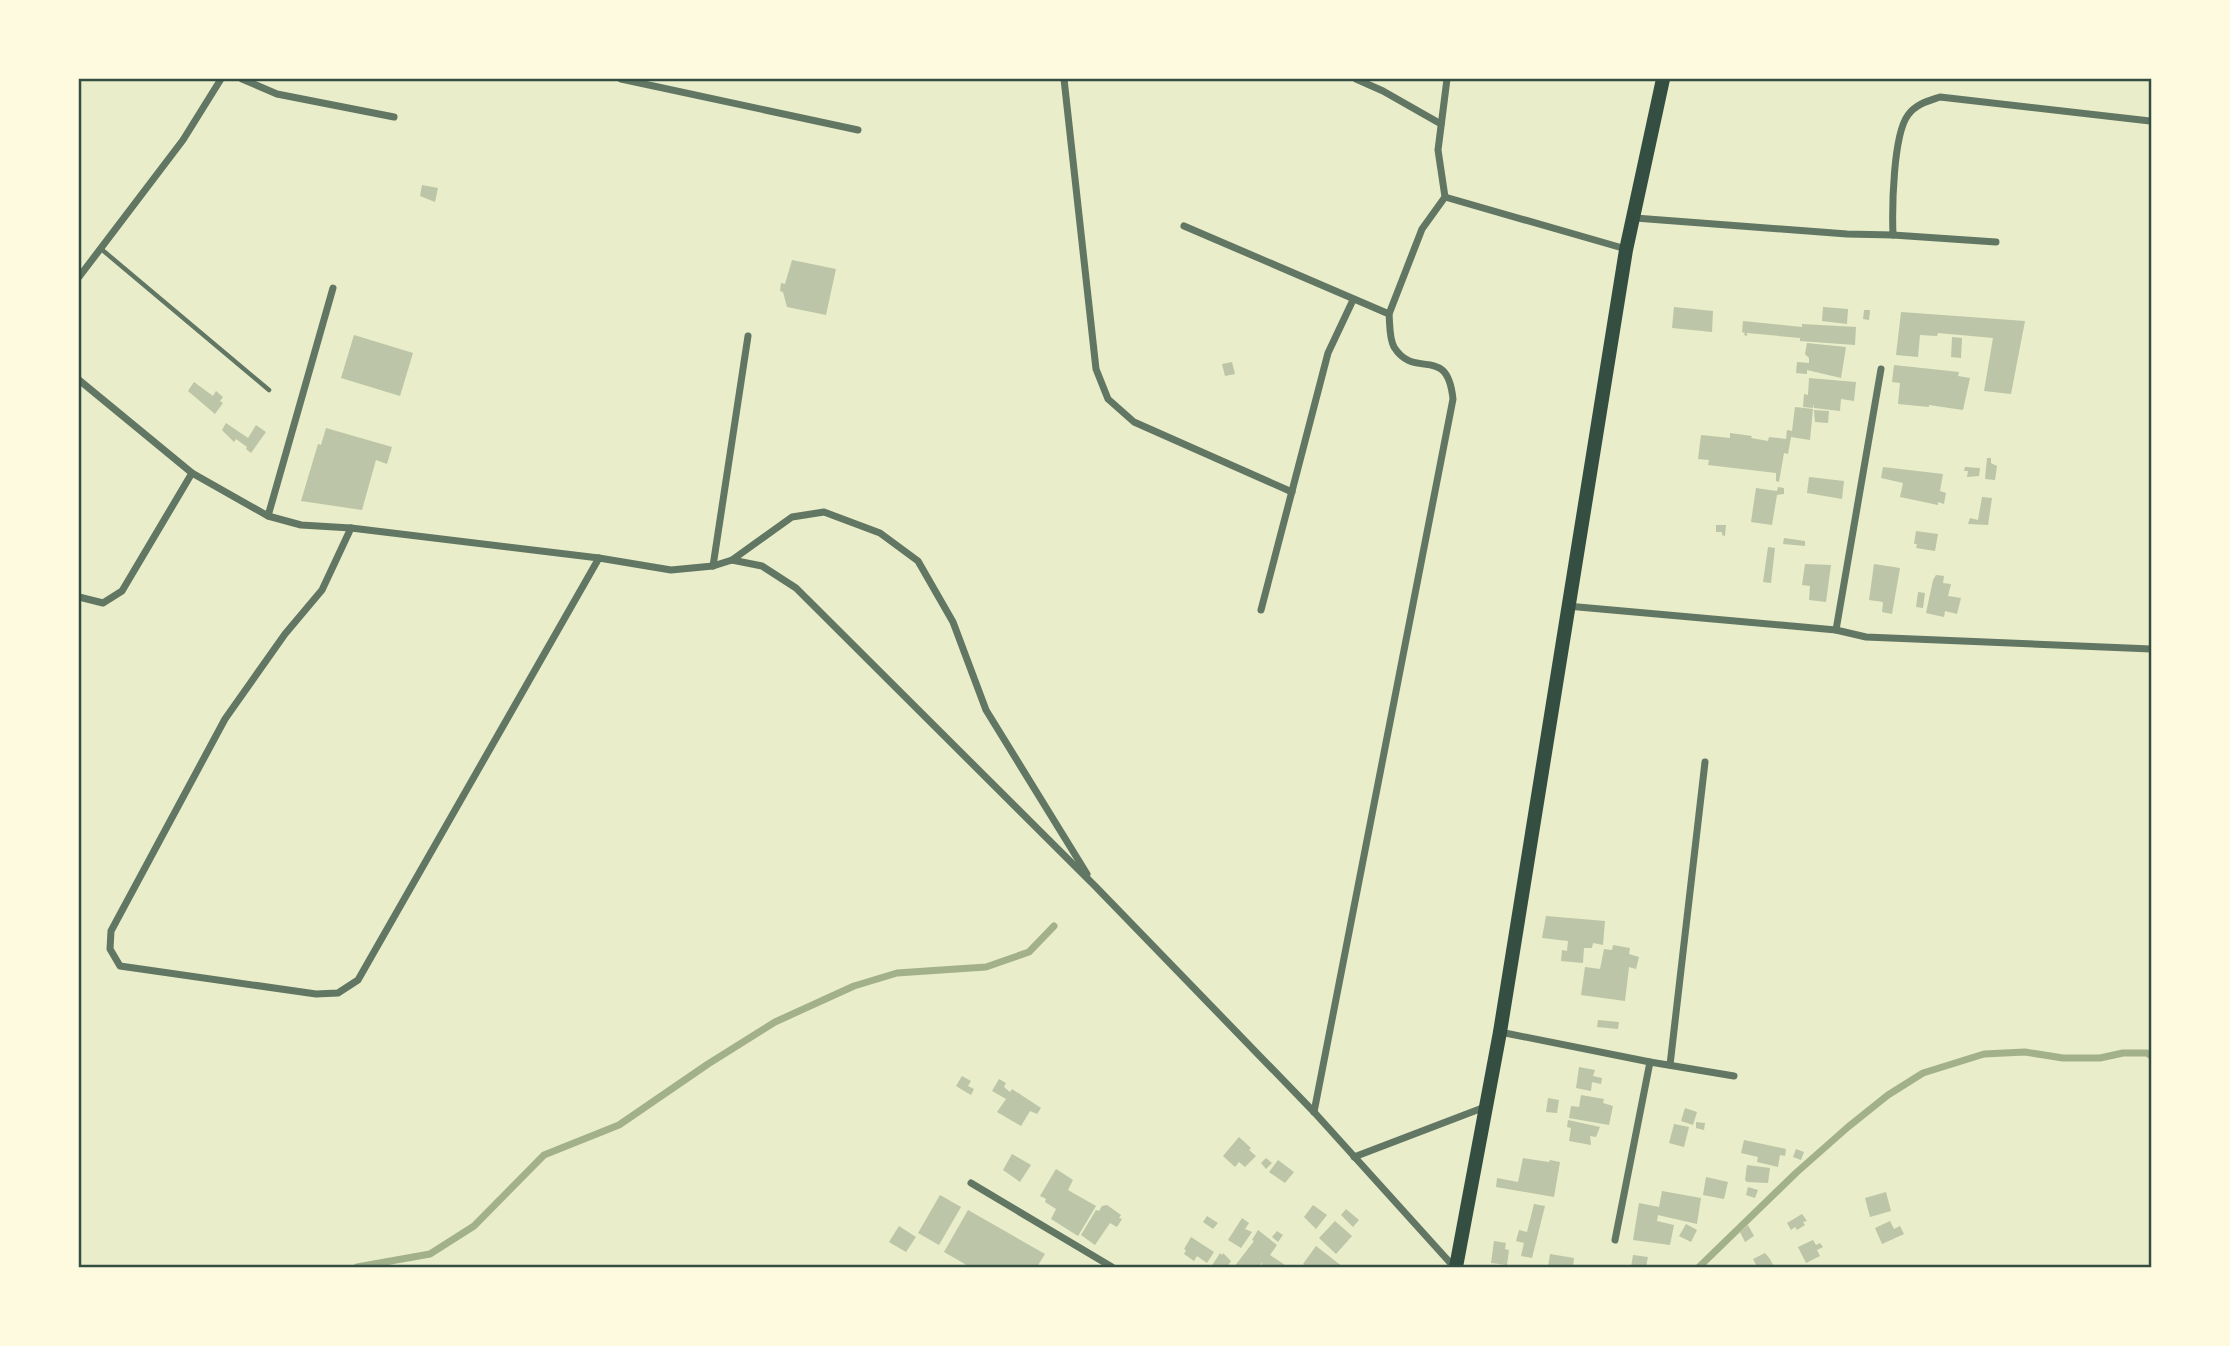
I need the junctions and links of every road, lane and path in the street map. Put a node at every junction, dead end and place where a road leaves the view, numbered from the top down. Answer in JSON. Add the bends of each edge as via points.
{"nodes":[{"id":1,"x":221,"y":79,"type":"edge"},
{"id":2,"x":242,"y":79,"type":"edge"},
{"id":3,"x":621,"y":79,"type":"edge"},
{"id":4,"x":1064,"y":79,"type":"edge"},
{"id":5,"x":1356,"y":79,"type":"edge"},
{"id":6,"x":1447,"y":79,"type":"edge"},
{"id":7,"x":1663,"y":79,"type":"edge"},
{"id":8,"x":394,"y":117,"type":"dead end"},
{"id":9,"x":2150,"y":121,"type":"edge"},
{"id":10,"x":1441,"y":124,"type":"junction"},
{"id":11,"x":858,"y":130,"type":"dead end"},
{"id":12,"x":1445,"y":197,"type":"junction"},
{"id":13,"x":1635,"y":218,"type":"junction"},
{"id":14,"x":1185,"y":226,"type":"dead end"},
{"id":15,"x":1893,"y":235,"type":"junction"},
{"id":16,"x":1996,"y":242,"type":"dead end"},
{"id":17,"x":99,"y":248,"type":"junction"},
{"id":18,"x":1626,"y":250,"type":"junction"},
{"id":19,"x":79,"y":277,"type":"edge"},
{"id":20,"x":333,"y":288,"type":"dead end"},
{"id":21,"x":1353,"y":300,"type":"junction"},
{"id":22,"x":1389,"y":314,"type":"junction"},
{"id":23,"x":748,"y":336,"type":"dead end"},
{"id":24,"x":1881,"y":369,"type":"dead end"},
{"id":25,"x":79,"y":380,"type":"edge"},
{"id":26,"x":269,"y":390,"type":"dead end"},
{"id":27,"x":192,"y":473,"type":"junction"},
{"id":28,"x":1292,"y":492,"type":"junction"},
{"id":29,"x":268,"y":516,"type":"junction"},
{"id":30,"x":351,"y":528,"type":"junction"},
{"id":31,"x":599,"y":558,"type":"junction"},
{"id":32,"x":732,"y":560,"type":"junction"},
{"id":33,"x":713,"y":566,"type":"junction"},
{"id":34,"x":79,"y":597,"type":"edge"},
{"id":35,"x":1567,"y":606,"type":"junction"},
{"id":36,"x":1261,"y":610,"type":"dead end"},
{"id":37,"x":1836,"y":630,"type":"junction"},
{"id":38,"x":2151,"y":649,"type":"edge"},
{"id":39,"x":1705,"y":762,"type":"dead end"},
{"id":40,"x":1094,"y":886,"type":"junction"},
{"id":41,"x":1500,"y":1031,"type":"junction"},
{"id":42,"x":1650,"y":1062,"type":"junction"},
{"id":43,"x":1670,"y":1065,"type":"junction"},
{"id":44,"x":1734,"y":1076,"type":"dead end"},
{"id":45,"x":1485,"y":1107,"type":"junction"},
{"id":46,"x":1314,"y":1112,"type":"junction"},
{"id":47,"x":1354,"y":1157,"type":"junction"},
{"id":48,"x":971,"y":1183,"type":"dead end"},
{"id":49,"x":1615,"y":1240,"type":"dead end"},
{"id":50,"x":1112,"y":1267,"type":"edge"},
{"id":51,"x":1455,"y":1267,"type":"edge"}],
"edges":[{"from":1,"to":17,"type":"street","via":[[183,140]]},
{"from":2,"to":8,"type":"street","via":[[277,94]]},
{"from":3,"to":11,"type":"street"},
{"from":4,"to":28,"type":"street","via":[[1096,369],[1108,399],[1134,422]]},
{"from":5,"to":10,"type":"street"},
{"from":6,"to":10,"type":"street"},
{"from":7,"to":13,"type":"main road"},
{"from":9,"to":15,"type":"street","via":[[1940,97],[1922,103],[1900,129]]},
{"from":10,"to":12,"type":"street","via":[[1437,150]]},
{"from":12,"to":18,"type":"street"},
{"from":12,"to":22,"type":"street","via":[[1422,229]]},
{"from":13,"to":15,"type":"street"},
{"from":13,"to":18,"type":"main road"},
{"from":14,"to":21,"type":"street"},
{"from":15,"to":16,"type":"street"},
{"from":17,"to":19,"type":"street"},
{"from":17,"to":26,"type":"lane"},
{"from":18,"to":35,"type":"main road"},
{"from":20,"to":29,"type":"street"},
{"from":21,"to":22,"type":"street"},
{"from":21,"to":28,"type":"street","via":[[1328,353]]},
{"from":22,"to":46,"type":"street","via":[[1393,344],[1410,362],[1435,364],[1447,373],[1453,400]]},
{"from":23,"to":33,"type":"street"},
{"from":24,"to":37,"type":"street"},
{"from":25,"to":27,"type":"street"},
{"from":27,"to":29,"type":"street"},
{"from":27,"to":34,"type":"street","via":[[122,591],[103,603]]},
{"from":28,"to":36,"type":"street"},
{"from":29,"to":30,"type":"street","via":[[300,525]]},
{"from":30,"to":31,"type":"street"},
{"from":30,"to":31,"type":"street","via":[[322,590],[225,719],[111,932],[110,949],[120,966],[316,993],[338,993],[358,980]]},
{"from":31,"to":33,"type":"street","via":[[671,570]]},
{"from":32,"to":33,"type":"street"},
{"from":32,"to":40,"type":"street","via":[[762,566],[796,588]]},
{"from":32,"to":40,"type":"street","via":[[792,517],[824,512],[880,533],[918,561],[953,622],[986,710]]},
{"from":35,"to":37,"type":"street"},
{"from":35,"to":41,"type":"main road"},
{"from":37,"to":38,"type":"street","via":[[1866,637]]},
{"from":39,"to":43,"type":"street"},
{"from":40,"to":46,"type":"street"},
{"from":41,"to":42,"type":"street"},
{"from":41,"to":45,"type":"main road"},
{"from":42,"to":43,"type":"street"},
{"from":42,"to":49,"type":"street"},
{"from":43,"to":44,"type":"street"},
{"from":45,"to":47,"type":"street"},
{"from":45,"to":51,"type":"main road"},
{"from":46,"to":47,"type":"street"},
{"from":47,"to":51,"type":"street"},
{"from":48,"to":50,"type":"street"}]}
